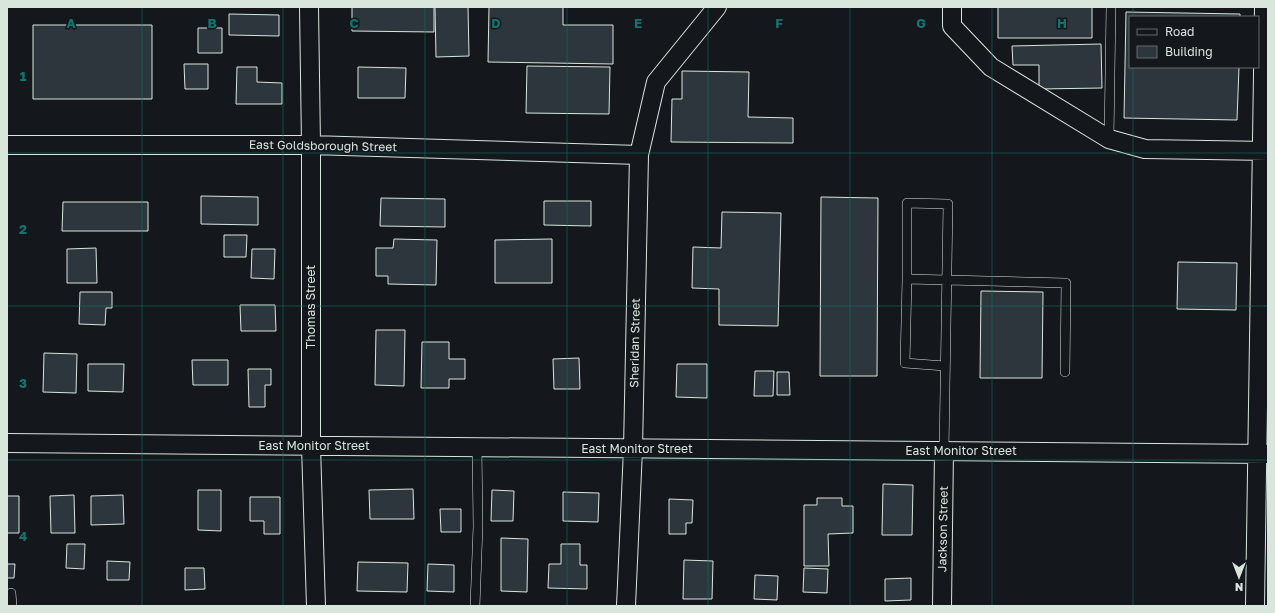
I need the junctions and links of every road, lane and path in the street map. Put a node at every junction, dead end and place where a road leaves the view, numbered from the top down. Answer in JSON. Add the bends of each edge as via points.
{"nodes":[{"id":1,"x":310,"y":7,"type":"edge"},
{"id":2,"x":717,"y":7,"type":"edge"},
{"id":3,"x":952,"y":7,"type":"edge"},
{"id":4,"x":1111,"y":7,"type":"edge"},
{"id":5,"x":1264,"y":7,"type":"edge"},
{"id":6,"x":1109,"y":139,"type":"junction"},
{"id":7,"x":7,"y":145,"type":"edge"},
{"id":8,"x":311,"y":145,"type":"junction"},
{"id":9,"x":1265,"y":151,"type":"edge"},
{"id":10,"x":639,"y":155,"type":"junction"},
{"id":11,"x":907,"y":279,"type":"junction"},
{"id":12,"x":947,"y":280,"type":"junction"},
{"id":13,"x":1264,"y":328,"type":"edge"},
{"id":14,"x":945,"y":366,"type":"junction"},
{"id":15,"x":1065,"y":372,"type":"dead end"},
{"id":16,"x":7,"y":443,"type":"edge"},
{"id":17,"x":311,"y":446,"type":"junction"},
{"id":18,"x":477,"y":447,"type":"junction"},
{"id":19,"x":633,"y":449,"type":"junction"},
{"id":20,"x":944,"y":451,"type":"junction"},
{"id":21,"x":1263,"y":454,"type":"edge"},
{"id":22,"x":11,"y":593,"type":"dead end"},
{"id":23,"x":12,"y":606,"type":"edge"},
{"id":24,"x":316,"y":606,"type":"edge"},
{"id":25,"x":475,"y":606,"type":"edge"},
{"id":26,"x":626,"y":606,"type":"edge"},
{"id":27,"x":942,"y":606,"type":"edge"},
{"id":28,"x":1255,"y":606,"type":"edge"}],
"edges":[{"from":1,"to":8,"type":"street","name":"Thomas Street"},
{"from":2,"to":10,"type":"street","name":"Sheridan Street","via":[[656,82]]},
{"from":3,"to":6,"type":"street","via":[[952,26],[991,67]]},
{"from":4,"to":6,"type":"lane"},
{"from":5,"to":9,"type":"street"},
{"from":6,"to":9,"type":"street","via":[[1145,149]]},
{"from":7,"to":8,"type":"street","name":"East Goldsborough Street"},
{"from":8,"to":10,"type":"street","name":"East Goldsborough Street"},
{"from":8,"to":17,"type":"street","name":"Thomas Street"},
{"from":9,"to":13,"type":"street"},
{"from":10,"to":19,"type":"street","name":"Sheridan Street"},
{"from":11,"to":12,"type":"lane"},
{"from":11,"to":12,"type":"lane","via":[[907,203],[948,204]]},
{"from":11,"to":14,"type":"lane","via":[[905,363]]},
{"from":12,"to":14,"type":"lane"},
{"from":12,"to":15,"type":"lane","via":[[1066,283]]},
{"from":13,"to":21,"type":"street"},
{"from":14,"to":20,"type":"lane"},
{"from":16,"to":17,"type":"street","name":"East Monitor Street"},
{"from":17,"to":18,"type":"street","name":"East Monitor Street"},
{"from":17,"to":24,"type":"street","name":"Thomas Street"},
{"from":18,"to":19,"type":"street","name":"East Monitor Street"},
{"from":18,"to":25,"type":"lane"},
{"from":19,"to":20,"type":"street","name":"East Monitor Street"},
{"from":19,"to":26,"type":"street","name":"Sheridan Street"},
{"from":20,"to":21,"type":"street","name":"East Monitor Street"},
{"from":20,"to":27,"type":"street","name":"Jackson Street"},
{"from":21,"to":28,"type":"street"},
{"from":22,"to":23,"type":"lane"}]}
